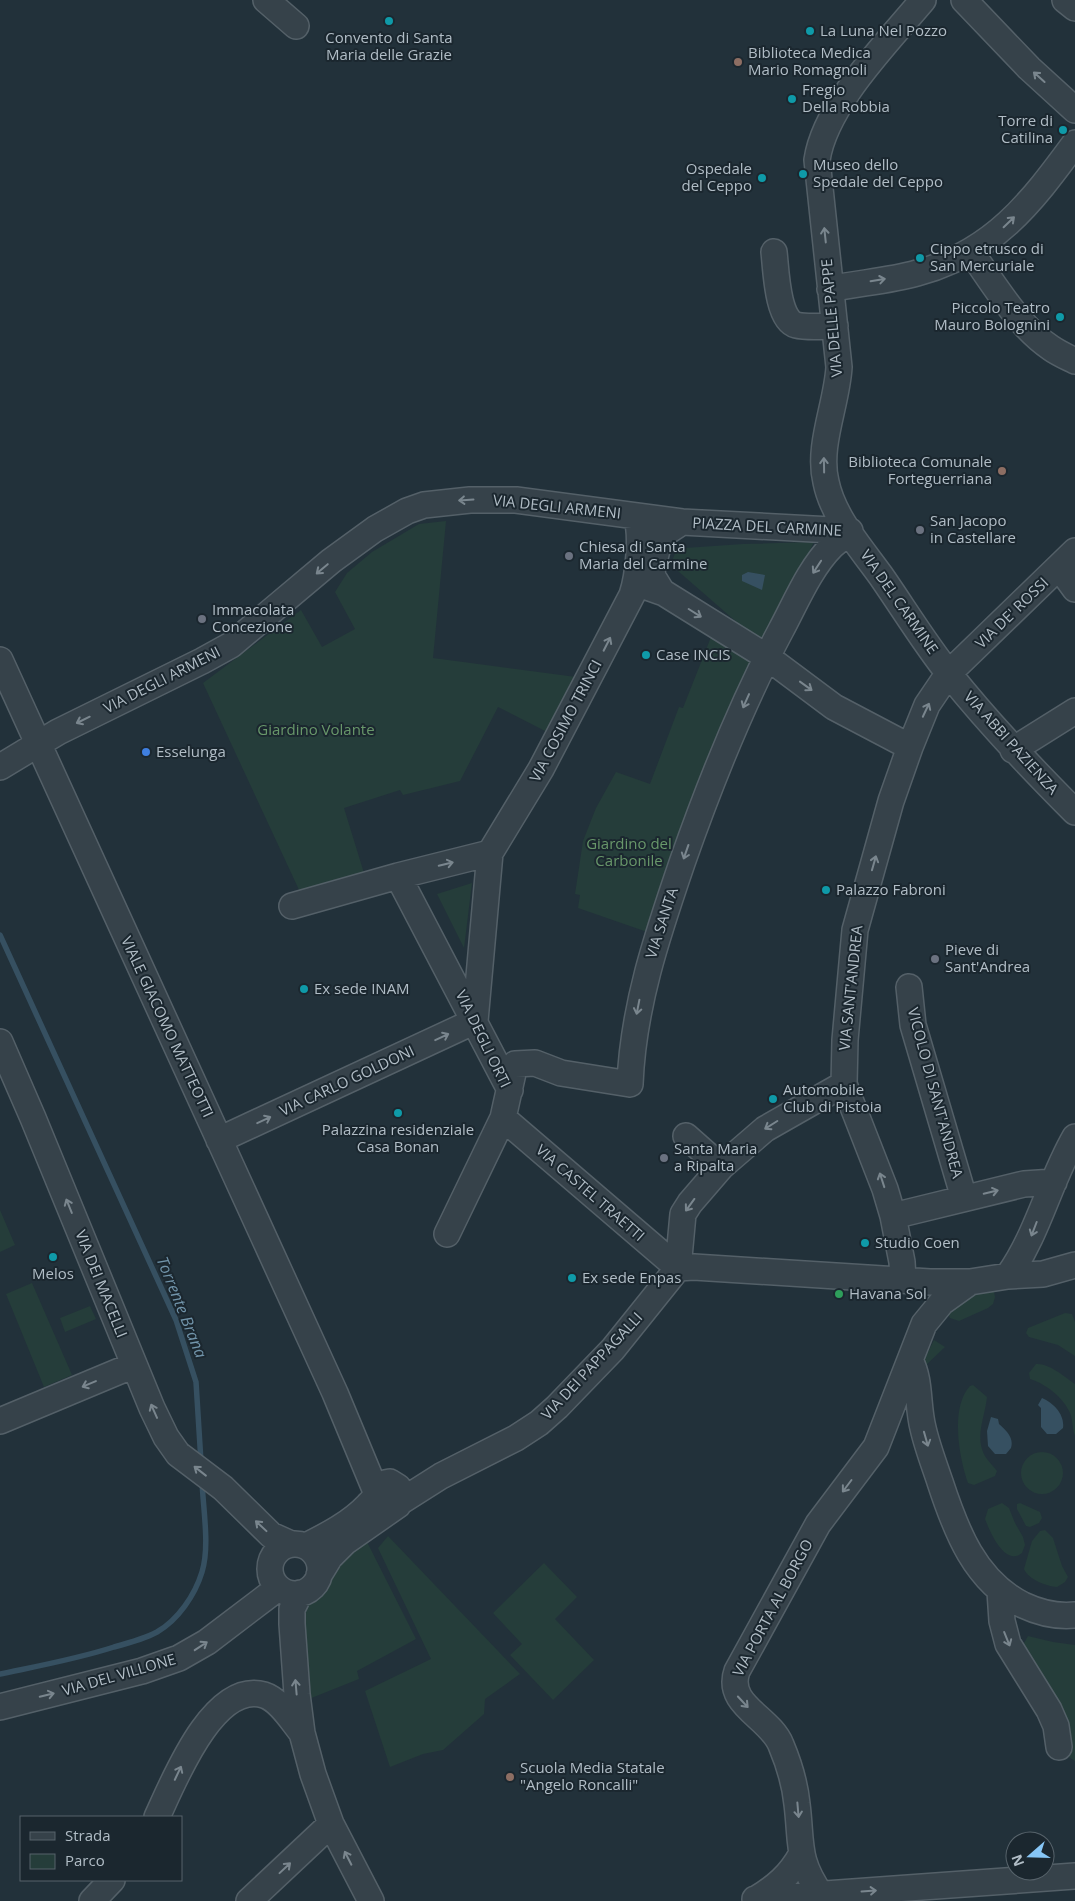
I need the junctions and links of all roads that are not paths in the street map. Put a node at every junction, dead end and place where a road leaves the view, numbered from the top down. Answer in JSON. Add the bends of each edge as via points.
{"nodes":[{"id":1,"x":266,"y":0,"type":"edge"},
{"id":2,"x":923,"y":0,"type":"edge"},
{"id":3,"x":964,"y":0,"type":"edge"},
{"id":4,"x":1065,"y":0,"type":"edge"},
{"id":5,"x":1075,"y":8,"type":"edge"},
{"id":6,"x":296,"y":26,"type":"dead end"},
{"id":7,"x":1075,"y":110,"type":"edge"},
{"id":8,"x":1075,"y":142,"type":"edge"},
{"id":9,"x":774,"y":252,"type":"dead end"},
{"id":10,"x":971,"y":252,"type":"junction"},
{"id":11,"x":830,"y":289,"type":"junction"},
{"id":12,"x":835,"y":326,"type":"junction"},
{"id":13,"x":1075,"y":361,"type":"edge"},
{"id":14,"x":636,"y":516,"type":"junction"},
{"id":15,"x":682,"y":522,"type":"junction"},
{"id":16,"x":850,"y":531,"type":"junction"},
{"id":17,"x":1067,"y":559,"type":"edge"},
{"id":18,"x":635,"y":585,"type":"junction"},
{"id":19,"x":1075,"y":589,"type":"edge"},
{"id":20,"x":664,"y":593,"type":"junction"},
{"id":21,"x":766,"y":657,"type":"junction"},
{"id":22,"x":0,"y":660,"type":"edge"},
{"id":23,"x":948,"y":674,"type":"junction"},
{"id":24,"x":1075,"y":711,"type":"edge"},
{"id":25,"x":39,"y":744,"type":"junction"},
{"id":26,"x":910,"y":747,"type":"junction"},
{"id":27,"x":1013,"y":750,"type":"junction"},
{"id":28,"x":0,"y":767,"type":"edge"},
{"id":29,"x":1075,"y":812,"type":"edge"},
{"id":30,"x":490,"y":853,"type":"junction"},
{"id":31,"x":398,"y":876,"type":"junction"},
{"id":32,"x":292,"y":906,"type":"dead end"},
{"id":33,"x":909,"y":987,"type":"dead end"},
{"id":34,"x":475,"y":1022,"type":"junction"},
{"id":35,"x":0,"y":1042,"type":"edge"},
{"id":36,"x":844,"y":1084,"type":"junction"},
{"id":37,"x":510,"y":1090,"type":"junction"},
{"id":38,"x":503,"y":1118,"type":"junction"},
{"id":39,"x":686,"y":1136,"type":"dead end"},
{"id":40,"x":1075,"y":1137,"type":"edge"},
{"id":41,"x":219,"y":1140,"type":"junction"},
{"id":42,"x":721,"y":1167,"type":"junction"},
{"id":43,"x":1062,"y":1178,"type":"edge"},
{"id":44,"x":964,"y":1198,"type":"junction"},
{"id":45,"x":893,"y":1216,"type":"junction"},
{"id":46,"x":447,"y":1234,"type":"dead end"},
{"id":47,"x":678,"y":1268,"type":"junction"},
{"id":48,"x":1070,"y":1274,"type":"edge"},
{"id":49,"x":1008,"y":1276,"type":"junction"},
{"id":50,"x":903,"y":1279,"type":"junction"},
{"id":51,"x":970,"y":1282,"type":"junction"},
{"id":52,"x":924,"y":1324,"type":"junction"},
{"id":53,"x":910,"y":1360,"type":"junction"},
{"id":54,"x":134,"y":1365,"type":"junction"},
{"id":55,"x":0,"y":1421,"type":"edge"},
{"id":56,"x":389,"y":1493,"type":"junction"},
{"id":57,"x":298,"y":1545,"type":"junction"},
{"id":58,"x":319,"y":1575,"type":"junction"},
{"id":59,"x":289,"y":1590,"type":"junction"},
{"id":60,"x":1000,"y":1591,"type":"junction"},
{"id":61,"x":1075,"y":1615,"type":"edge"},
{"id":62,"x":0,"y":1707,"type":"edge"},
{"id":63,"x":302,"y":1733,"type":"junction"},
{"id":64,"x":1059,"y":1747,"type":"dead end"},
{"id":65,"x":157,"y":1816,"type":"edge"},
{"id":66,"x":331,"y":1824,"type":"junction"},
{"id":67,"x":801,"y":1855,"type":"junction"},
{"id":68,"x":1075,"y":1876,"type":"edge"},
{"id":69,"x":111,"y":1881,"type":"edge"},
{"id":70,"x":820,"y":1895,"type":"junction"},
{"id":71,"x":753,"y":1900,"type":"edge"},
{"id":72,"x":92,"y":1901,"type":"edge"},
{"id":73,"x":250,"y":1901,"type":"edge"},
{"id":74,"x":371,"y":1901,"type":"edge"}],
"edges":[{"from":1,"to":6,"type":"street"},
{"from":11,"to":2,"type":"street","name":"VIA DELLE PAPPE","one_way":true,"via":[[817,160],[819,147],[826,128],[870,62]]},
{"from":7,"to":3,"type":"street","one_way":true,"via":[[1029,68]]},
{"from":4,"to":5,"type":"street"},
{"from":10,"to":8,"type":"street","one_way":true,"via":[[992,238],[1033,198]]},
{"from":9,"to":12,"type":"street","via":[[782,308],[787,319],[797,325]]},
{"from":11,"to":10,"type":"street","one_way":true,"via":[[916,274]]},
{"from":10,"to":13,"type":"street","via":[[1030,330],[1050,348]]},
{"from":11,"to":12,"type":"street","name":"VIA DELLE PAPPE"},
{"from":16,"to":12,"type":"street","name":"VIA DELLE PAPPE","one_way":true,"via":[[830,499],[824,472],[824,454],[838,384]]},
{"from":14,"to":15,"type":"street","name":"PIAZZA DEL CARMINE"},
{"from":14,"to":18,"type":"street","via":[[639,536]]},
{"from":14,"to":25,"type":"street","name":"VIA DEGLI ARMENI","one_way":true,"via":[[490,499],[441,502],[407,511],[375,529],[331,561],[231,645]]},
{"from":15,"to":16,"type":"street","name":"PIAZZA DEL CARMINE"},
{"from":15,"to":20,"type":"street","name":"PIAZZA DEL CARMINE","via":[[662,536],[656,555],[652,574]]},
{"from":16,"to":21,"type":"street","name":"PIAZZA DEL CARMINE","one_way":true,"via":[[818,564]]},
{"from":16,"to":23,"type":"street","name":"VIA DEL CARMINE"},
{"from":17,"to":19,"type":"street"},
{"from":17,"to":23,"type":"street","name":"VIA DE' ROSSI"},
{"from":18,"to":20,"type":"street","name":"PIAZZA DEL CARMINE"},
{"from":30,"to":18,"type":"street","name":"VIA COSIMO TRINCI","one_way":true,"via":[[586,686]]},
{"from":20,"to":21,"type":"street","name":"PIAZZA DEL CARMINE","one_way":true},
{"from":21,"to":26,"type":"street","one_way":true,"via":[[834,707]]},
{"from":21,"to":37,"type":"street","name":"VIA SANTA","one_way":true,"via":[[714,773],[663,918],[638,1010],[630,1084],[561,1073],[535,1063],[515,1064]]},
{"from":22,"to":25,"type":"street","name":"VIALE GIACOMO MATTEOTTI"},
{"from":26,"to":23,"type":"street","name":"VIA SANT'ANDREA","one_way":true,"via":[[927,705]]},
{"from":23,"to":27,"type":"street","name":"VIA ABBI PAZIENZA"},
{"from":24,"to":27,"type":"street"},
{"from":25,"to":28,"type":"street","name":"VIA DEGLI ARMENI"},
{"from":25,"to":41,"type":"street","name":"VIALE GIACOMO MATTEOTTI"},
{"from":36,"to":26,"type":"street","name":"VIA SANT'ANDREA","one_way":true,"via":[[855,930],[891,801]]},
{"from":27,"to":29,"type":"street","name":"VIA ABBI PAZIENZA"},
{"from":31,"to":30,"type":"street","one_way":true},
{"from":30,"to":34,"type":"street","name":"VIA COSIMO TRINCI"},
{"from":31,"to":32,"type":"street"},
{"from":31,"to":34,"type":"street","name":"VIA DEGLI ORTI"},
{"from":33,"to":44,"type":"street","name":"VICOLO DI SANT'ANDREA","via":[[913,1025]]},
{"from":34,"to":37,"type":"street","name":"VIA DEGLI ORTI"},
{"from":41,"to":34,"type":"street","name":"VIA CARLO GOLDONI","one_way":true},
{"from":54,"to":35,"type":"street","name":"VIA DEI MACELLI","one_way":true},
{"from":36,"to":42,"type":"street","one_way":true,"via":[[765,1129]]},
{"from":45,"to":36,"type":"street","name":"VIA SANT'ANDREA","one_way":true},
{"from":37,"to":38,"type":"street","name":"VIA DEGLI ORTI"},
{"from":38,"to":46,"type":"street","name":"VIA DEGLI ORTI"},
{"from":38,"to":47,"type":"street","name":"VIA CASTEL TRAETTI"},
{"from":39,"to":42,"type":"street"},
{"from":40,"to":43,"type":"street"},
{"from":41,"to":56,"type":"street","name":"VIALE GIACOMO MATTEOTTI","via":[[335,1393]]},
{"from":42,"to":47,"type":"street","one_way":true,"via":[[684,1214]]},
{"from":44,"to":43,"type":"street","one_way":true},
{"from":43,"to":49,"type":"street","one_way":true},
{"from":44,"to":45,"type":"street"},
{"from":45,"to":50,"type":"street","name":"VIA SANT'ANDREA"},
{"from":47,"to":50,"type":"street"},
{"from":47,"to":56,"type":"street","name":"VIA DEI PAPPAGALLI","via":[[613,1349],[544,1418],[516,1438],[441,1476]]},
{"from":48,"to":49,"type":"street"},
{"from":49,"to":51,"type":"street"},
{"from":50,"to":51,"type":"street"},
{"from":50,"to":52,"type":"street","via":[[917,1299]]},
{"from":51,"to":52,"type":"street","name":"VIA PORTA AL BORGO","via":[[942,1302]]},
{"from":52,"to":53,"type":"street","name":"VIA PORTA AL BORGO"},
{"from":53,"to":60,"type":"street","one_way":true,"via":[[917,1376],[925,1437],[949,1510],[978,1567]]},
{"from":53,"to":67,"type":"street","name":"VIA PORTA AL BORGO","one_way":true,"via":[[876,1447],[818,1524],[734,1681],[740,1700],[771,1728],[781,1743],[796,1793]]},
{"from":54,"to":55,"type":"street","one_way":true},
{"from":57,"to":54,"type":"street","name":"VIA DEI MACELLI","one_way":true,"via":[[271,1535],[230,1495],[178,1454],[166,1438]]},
{"from":56,"to":57,"type":"street","via":[[338,1529]]},
{"from":56,"to":58,"type":"street","via":[[393,1510],[345,1542]]},
{"from":57,"to":58,"type":"street","via":[[313,1552],[318,1559]]},
{"from":57,"to":59,"type":"street","via":[[282,1547],[270,1564],[270,1576]]},
{"from":58,"to":59,"type":"street","via":[[314,1585]]},
{"from":62,"to":59,"type":"street","name":"VIA DEL VILLONE","one_way":true,"via":[[142,1672],[179,1658]]},
{"from":63,"to":59,"type":"street","one_way":true},
{"from":60,"to":61,"type":"street","via":[[1045,1614]]},
{"from":60,"to":64,"type":"street","one_way":true,"via":[[1008,1644],[1049,1710],[1056,1726]]},
{"from":65,"to":63,"type":"street","one_way":true,"via":[[194,1742],[217,1713],[232,1701],[249,1694],[265,1695],[278,1703]]},
{"from":63,"to":66,"type":"street"},
{"from":73,"to":66,"type":"street","one_way":true},
{"from":74,"to":66,"type":"street","one_way":true},
{"from":67,"to":70,"type":"street","name":"VIA PORTA AL BORGO"},
{"from":67,"to":71,"type":"street","via":[[782,1880]]},
{"from":70,"to":68,"type":"street","one_way":true},
{"from":69,"to":72,"type":"street"},
{"from":70,"to":71,"type":"street"}]}
